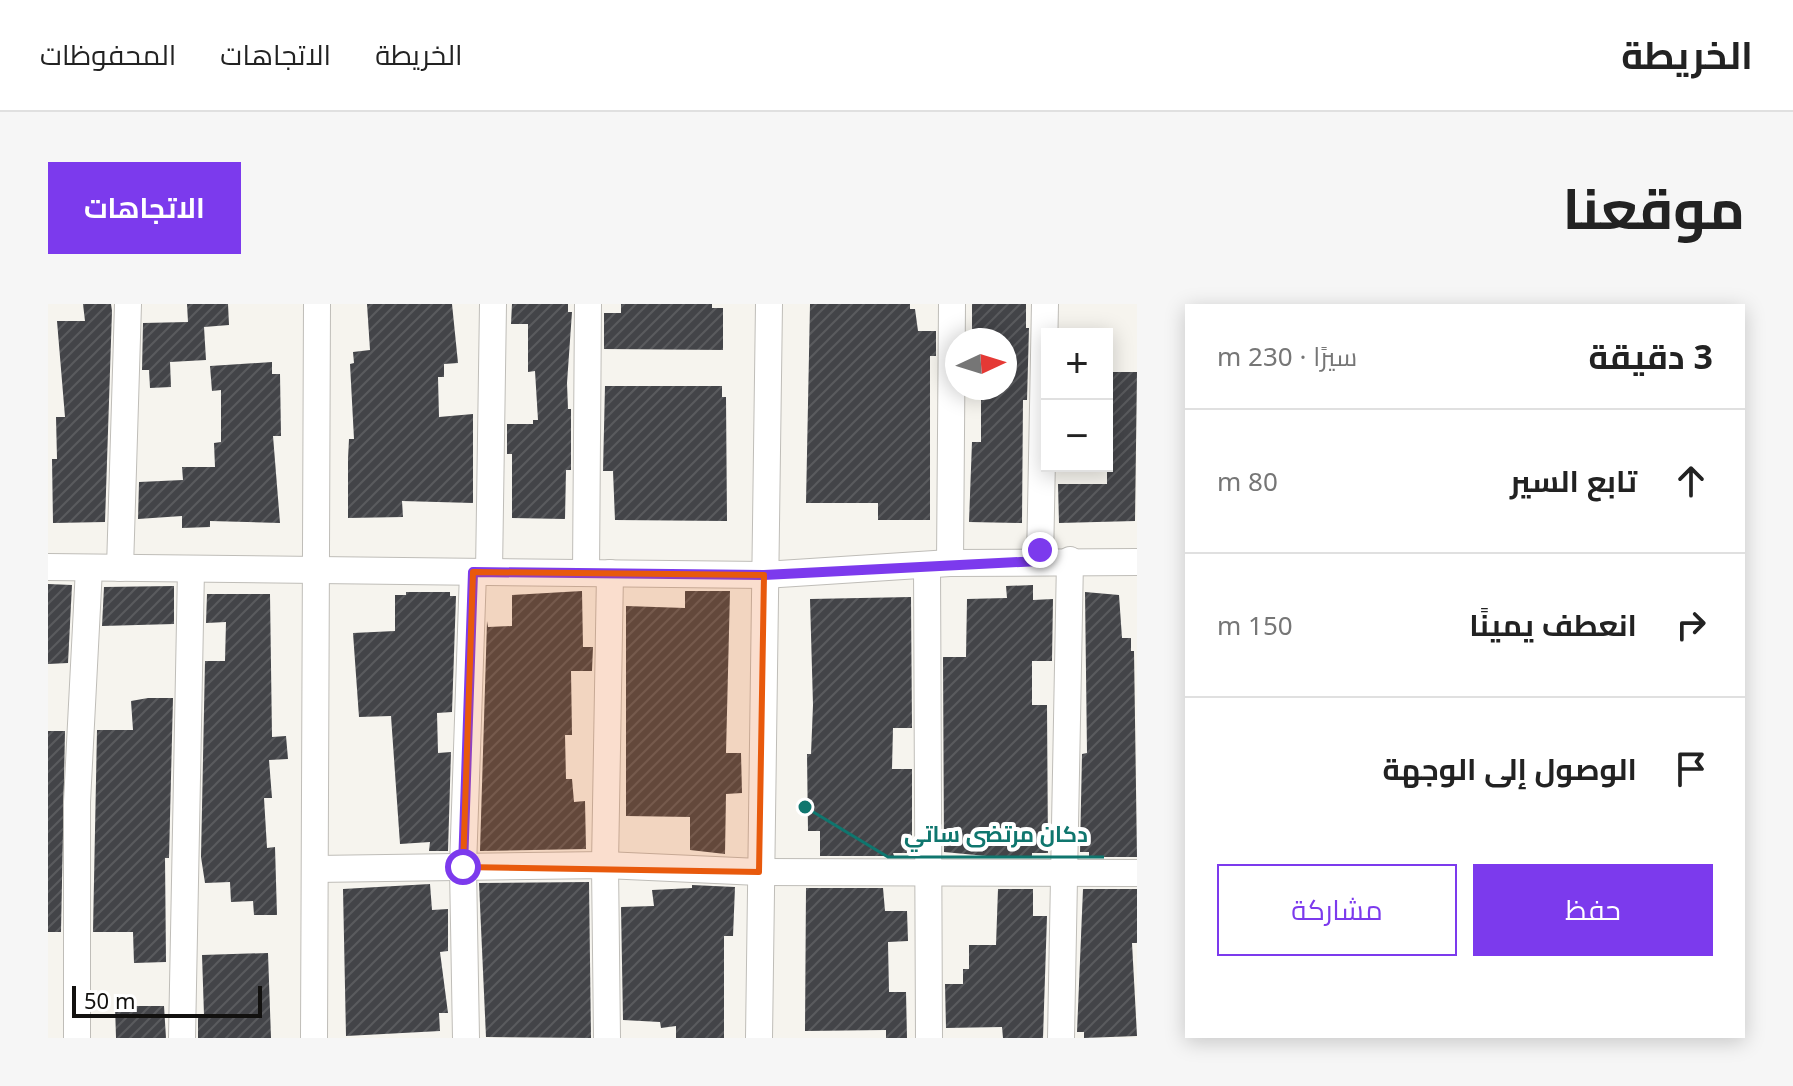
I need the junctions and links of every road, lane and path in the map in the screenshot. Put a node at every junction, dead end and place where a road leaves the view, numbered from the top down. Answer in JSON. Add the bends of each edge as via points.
{"nodes":[{"id":1,"x":128,"y":304,"type":"edge"},
{"id":2,"x":317,"y":304,"type":"edge"},
{"id":3,"x":493,"y":304,"type":"edge"},
{"id":4,"x":588,"y":304,"type":"edge"},
{"id":5,"x":769,"y":304,"type":"edge"},
{"id":6,"x":952,"y":304,"type":"edge"},
{"id":7,"x":1045,"y":304,"type":"edge"},
{"id":8,"x":1070,"y":560,"type":"junction"},
{"id":9,"x":1040,"y":561,"type":"junction"},
{"id":10,"x":1137,"y":562,"type":"edge"},
{"id":11,"x":938,"y":564,"type":"junction"},
{"id":12,"x":48,"y":567,"type":"edge"},
{"id":13,"x":89,"y":568,"type":"junction"},
{"id":14,"x":120,"y":568,"type":"junction"},
{"id":15,"x":191,"y":569,"type":"junction"},
{"id":16,"x":316,"y":570,"type":"junction"},
{"id":17,"x":481,"y":572,"type":"junction"},
{"id":18,"x":598,"y":573,"type":"junction"},
{"id":19,"x":764,"y":575,"type":"junction"},
{"id":20,"x":605,"y":865,"type":"junction"},
{"id":21,"x":463,"y":867,"type":"junction"},
{"id":22,"x":315,"y":869,"type":"junction"},
{"id":23,"x":759,"y":872,"type":"junction"},
{"id":24,"x":1062,"y":872,"type":"junction"},
{"id":25,"x":1137,"y":873,"type":"edge"},
{"id":26,"x":930,"y":874,"type":"junction"},
{"id":27,"x":77,"y":1038,"type":"edge"},
{"id":28,"x":182,"y":1038,"type":"edge"},
{"id":29,"x":314,"y":1038,"type":"edge"},
{"id":30,"x":466,"y":1038,"type":"edge"},
{"id":31,"x":607,"y":1038,"type":"edge"},
{"id":32,"x":759,"y":1038,"type":"edge"},
{"id":33,"x":929,"y":1038,"type":"edge"},
{"id":34,"x":1061,"y":1038,"type":"edge"}],
"edges":[{"from":1,"to":14,"type":"street"},
{"from":2,"to":16,"type":"street"},
{"from":3,"to":17,"type":"street"},
{"from":4,"to":18,"type":"street"},
{"from":5,"to":19,"type":"street"},
{"from":6,"to":11,"type":"street"},
{"from":7,"to":9,"type":"street"},
{"from":8,"to":9,"type":"street"},
{"from":8,"to":10,"type":"street"},
{"from":8,"to":24,"type":"street"},
{"from":9,"to":11,"type":"street"},
{"from":11,"to":19,"type":"street"},
{"from":11,"to":26,"type":"street"},
{"from":12,"to":13,"type":"street"},
{"from":13,"to":14,"type":"street"},
{"from":13,"to":27,"type":"street","via":[[77,802]]},
{"from":14,"to":15,"type":"street"},
{"from":15,"to":16,"type":"street"},
{"from":15,"to":28,"type":"street"},
{"from":16,"to":17,"type":"street"},
{"from":16,"to":22,"type":"street"},
{"from":17,"to":18,"type":"street"},
{"from":17,"to":21,"type":"street"},
{"from":18,"to":19,"type":"street"},
{"from":18,"to":20,"type":"street"},
{"from":19,"to":23,"type":"street"},
{"from":20,"to":21,"type":"street"},
{"from":20,"to":23,"type":"street"},
{"from":20,"to":31,"type":"street"},
{"from":21,"to":22,"type":"street"},
{"from":21,"to":30,"type":"street"},
{"from":22,"to":29,"type":"street"},
{"from":23,"to":26,"type":"street"},
{"from":23,"to":32,"type":"street"},
{"from":24,"to":25,"type":"street"},
{"from":24,"to":26,"type":"street"},
{"from":24,"to":34,"type":"street"},
{"from":26,"to":33,"type":"street"}]}
